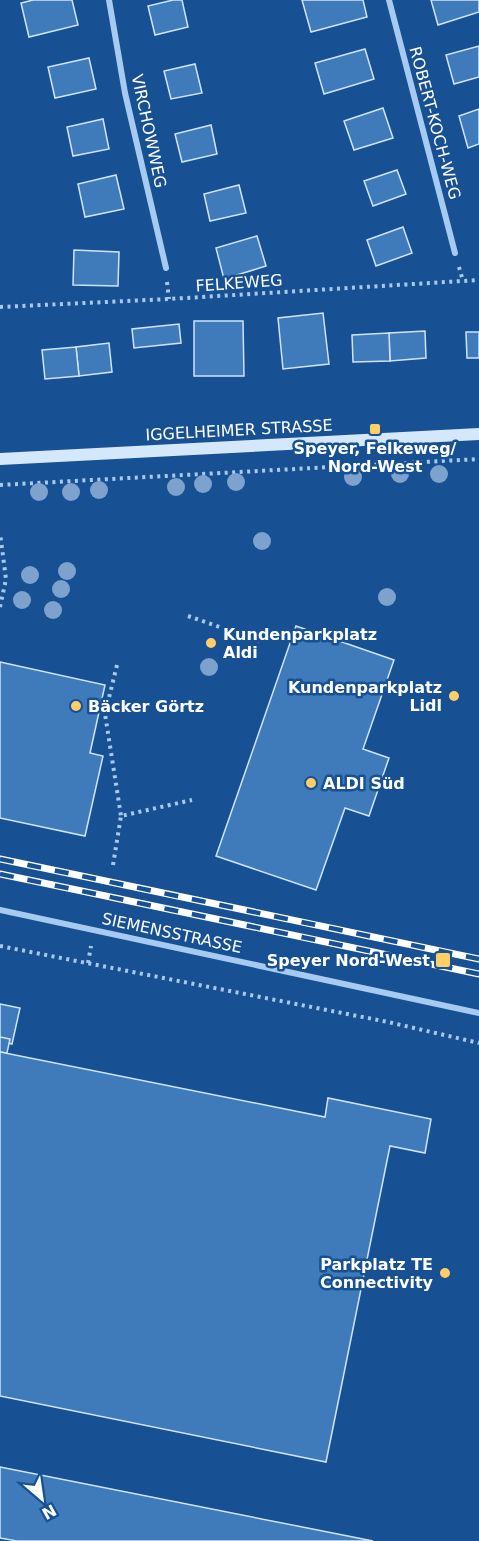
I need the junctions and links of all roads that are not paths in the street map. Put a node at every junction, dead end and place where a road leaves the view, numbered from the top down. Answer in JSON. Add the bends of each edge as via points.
{"nodes":[{"id":1,"x":109,"y":0,"type":"edge"},
{"id":2,"x":389,"y":0,"type":"edge"},
{"id":3,"x":455,"y":253,"type":"dead end"},
{"id":4,"x":166,"y":268,"type":"dead end"},
{"id":5,"x":479,"y":434,"type":"edge"},
{"id":6,"x":0,"y":459,"type":"edge"},
{"id":7,"x":0,"y":910,"type":"edge"},
{"id":8,"x":479,"y":1013,"type":"edge"}],
"edges":[{"from":1,"to":4,"type":"street","name":"VIRCHOWWEG","via":[[125,93]]},
{"from":2,"to":3,"type":"street","name":"ROBERT-KOCH-WEG"},
{"from":5,"to":6,"type":"main road","name":"IGGELHEIMER STRASSE"},
{"from":7,"to":8,"type":"street","name":"SIEMENSSTRASSE"}]}
